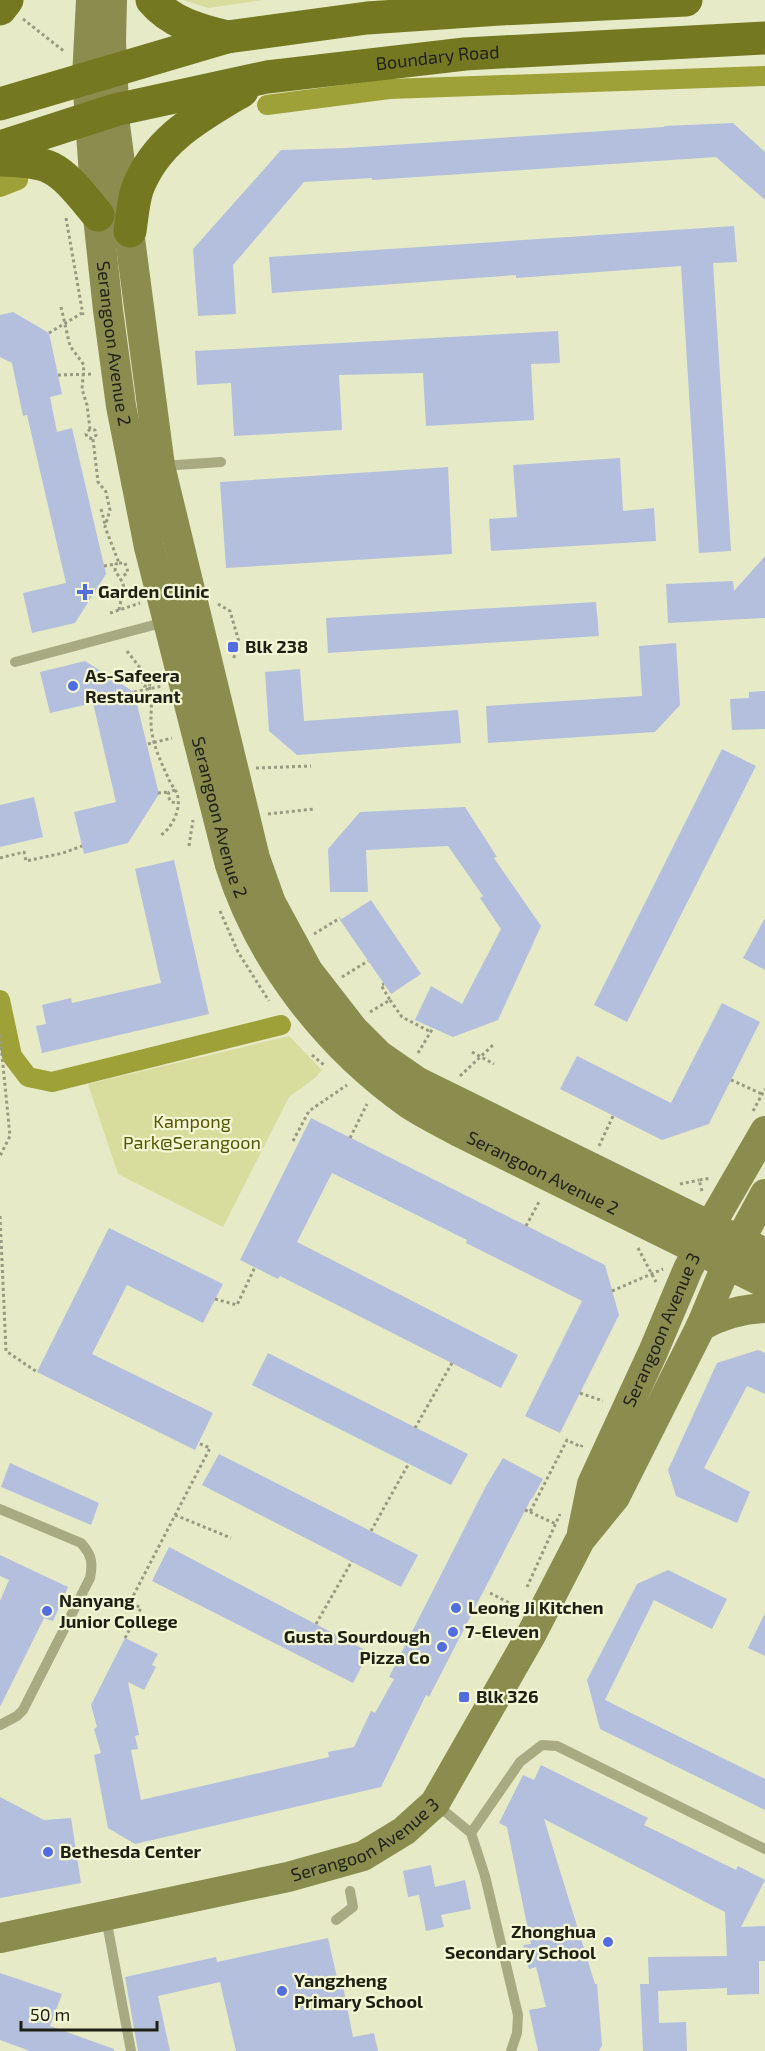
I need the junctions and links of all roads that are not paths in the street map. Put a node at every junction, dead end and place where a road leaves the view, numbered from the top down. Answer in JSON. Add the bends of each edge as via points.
{"nodes":[{"id":1,"x":91,"y":0,"type":"edge"},
{"id":2,"x":112,"y":0,"type":"edge"},
{"id":3,"x":152,"y":0,"type":"edge"},
{"id":4,"x":686,"y":0,"type":"edge"},
{"id":5,"x":227,"y":37,"type":"junction"},
{"id":6,"x":765,"y":38,"type":"edge"},
{"id":7,"x":100,"y":74,"type":"junction"},
{"id":8,"x":267,"y":77,"type":"junction"},
{"id":9,"x":0,"y":104,"type":"edge"},
{"id":10,"x":103,"y":113,"type":"junction"},
{"id":11,"x":0,"y":147,"type":"edge"},
{"id":12,"x":0,"y":160,"type":"edge"},
{"id":13,"x":98,"y":215,"type":"junction"},
{"id":14,"x":130,"y":231,"type":"junction"},
{"id":15,"x":221,"y":462,"type":"dead end"},
{"id":16,"x":146,"y":467,"type":"junction"},
{"id":17,"x":182,"y":618,"type":"junction"},
{"id":18,"x":15,"y":662,"type":"dead end"},
{"id":19,"x":765,"y":1131,"type":"edge"},
{"id":20,"x":765,"y":1194,"type":"edge"},
{"id":21,"x":693,"y":1247,"type":"junction"},
{"id":22,"x":744,"y":1253,"type":"edge"},
{"id":23,"x":765,"y":1283,"type":"edge"},
{"id":24,"x":765,"y":1308,"type":"edge"},
{"id":25,"x":701,"y":1326,"type":"junction"},
{"id":26,"x":0,"y":1509,"type":"edge"},
{"id":27,"x":568,"y":1532,"type":"junction"},
{"id":28,"x":0,"y":1725,"type":"edge"},
{"id":29,"x":435,"y":1803,"type":"junction"},
{"id":30,"x":471,"y":1833,"type":"junction"},
{"id":31,"x":765,"y":1849,"type":"edge"},
{"id":32,"x":350,"y":1891,"type":"dead end"},
{"id":33,"x":105,"y":1914,"type":"junction"},
{"id":34,"x":336,"y":1920,"type":"dead end"},
{"id":35,"x":0,"y":1938,"type":"edge"},
{"id":36,"x":130,"y":2051,"type":"edge"},
{"id":37,"x":511,"y":2051,"type":"edge"}],
"edges":[{"from":1,"to":7,"type":"main road"},
{"from":2,"to":7,"type":"main road","via":[[111,42]]},
{"from":3,"to":5,"type":"main road","via":[[187,26]]},
{"from":4,"to":5,"type":"main road","via":[[367,18]]},
{"from":5,"to":7,"type":"main road"},
{"from":6,"to":8,"type":"main road","name":"Boundary Road","via":[[465,54]]},
{"from":7,"to":9,"type":"main road"},
{"from":7,"to":10,"type":"main road","name":"Serangoon Avenue 2"},
{"from":8,"to":10,"type":"main road","name":"Boundary Road"},
{"from":8,"to":14,"type":"main road","via":[[186,125],[162,146],[137,190]]},
{"from":10,"to":11,"type":"main road","name":"Boundary Road"},
{"from":10,"to":13,"type":"main road","name":"Serangoon Avenue 2"},
{"from":10,"to":14,"type":"main road","name":"Serangoon Avenue 2","via":[[116,125]]},
{"from":12,"to":13,"type":"main road","via":[[51,167]]},
{"from":13,"to":16,"type":"main road","name":"Serangoon Avenue 2","via":[[112,349]]},
{"from":14,"to":16,"type":"main road","name":"Serangoon Avenue 2"},
{"from":15,"to":16,"type":"lane"},
{"from":16,"to":17,"type":"main road","name":"Serangoon Avenue 2"},
{"from":17,"to":18,"type":"lane"},
{"from":17,"to":21,"type":"main road","name":"Serangoon Avenue 2","via":[[271,903],[308,971],[353,1029],[417,1082]]},
{"from":19,"to":21,"type":"main road","name":"Serangoon Avenue 3"},
{"from":20,"to":22,"type":"main road","name":"Serangoon Avenue 3"},
{"from":21,"to":22,"type":"main road","name":"Serangoon Avenue 2"},
{"from":21,"to":27,"type":"main road","name":"Serangoon Avenue 3"},
{"from":22,"to":23,"type":"main road","name":"Serangoon Avenue 2"},
{"from":22,"to":25,"type":"main road","name":"Serangoon Avenue 3"},
{"from":24,"to":25,"type":"main road","via":[[719,1317]]},
{"from":25,"to":27,"type":"main road","name":"Serangoon Avenue 3","via":[[615,1497]]},
{"from":26,"to":28,"type":"lane","via":[[81,1543],[93,1563],[90,1578],[23,1710]]},
{"from":27,"to":29,"type":"main road","name":"Serangoon Avenue 3","via":[[531,1635]]},
{"from":29,"to":30,"type":"lane"},
{"from":29,"to":33,"type":"main road","name":"Serangoon Avenue 3","via":[[404,1831],[343,1867]]},
{"from":30,"to":31,"type":"lane","via":[[520,1762],[542,1745],[557,1746]]},
{"from":30,"to":37,"type":"lane","via":[[518,2015]]},
{"from":32,"to":34,"type":"lane","via":[[353,1907]]},
{"from":33,"to":35,"type":"main road","name":"Serangoon Avenue 3"},
{"from":33,"to":36,"type":"lane"}]}
